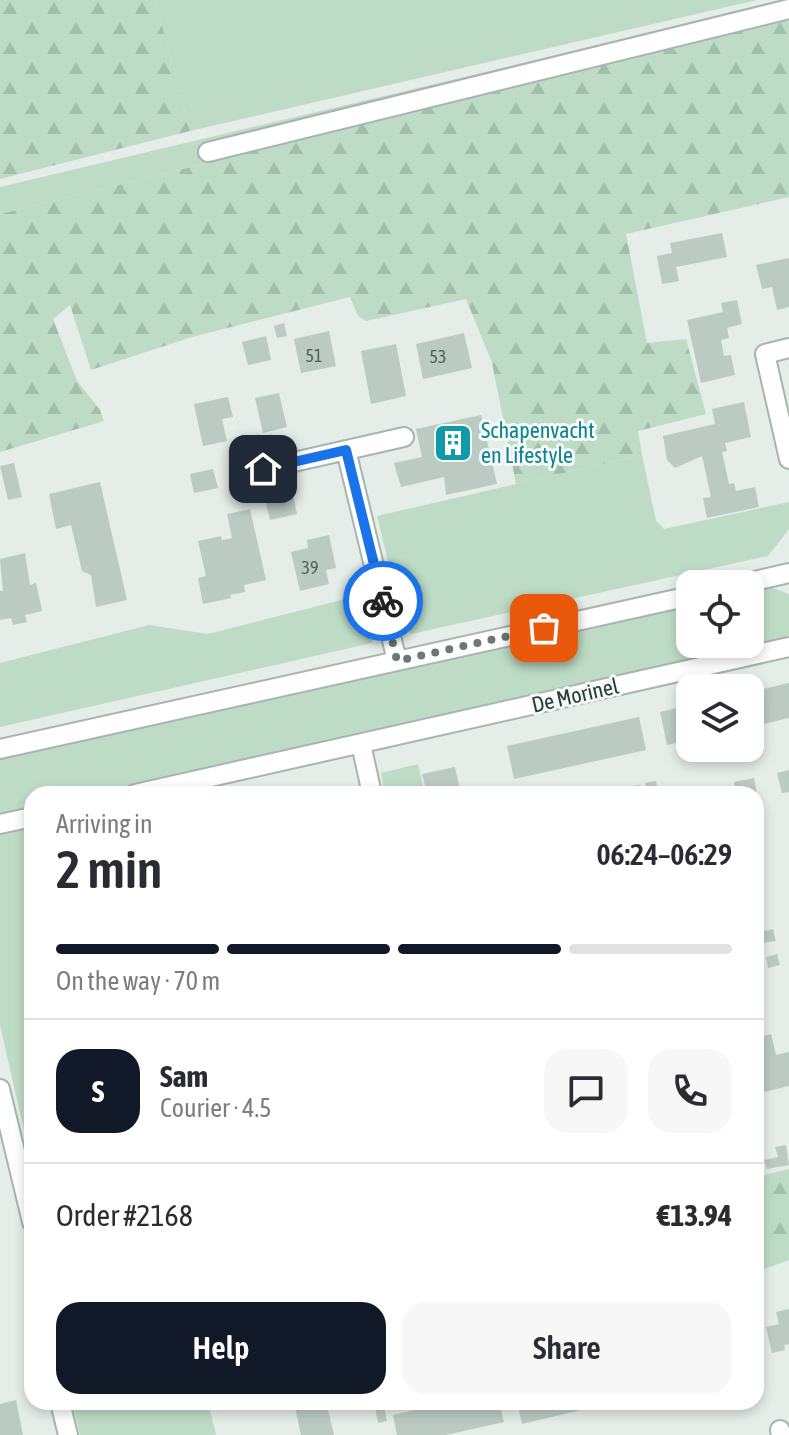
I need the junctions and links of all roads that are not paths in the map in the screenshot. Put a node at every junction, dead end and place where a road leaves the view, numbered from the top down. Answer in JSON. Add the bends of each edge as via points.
{"nodes":[{"id":1,"x":789,"y":9,"type":"edge"},
{"id":2,"x":208,"y":152,"type":"dead end"},
{"id":3,"x":789,"y":348,"type":"edge"},
{"id":4,"x":404,"y":437,"type":"dead end"},
{"id":5,"x":346,"y":450,"type":"junction"},
{"id":6,"x":789,"y":459,"type":"edge"},
{"id":7,"x":263,"y":469,"type":"dead end"},
{"id":8,"x":789,"y":573,"type":"edge"},
{"id":9,"x":764,"y":579,"type":"edge"},
{"id":10,"x":676,"y":599,"type":"edge"},
{"id":11,"x":789,"y":647,"type":"edge"},
{"id":12,"x":397,"y":661,"type":"junction"},
{"id":13,"x":361,"y":744,"type":"junction"},
{"id":14,"x":0,"y":749,"type":"edge"},
{"id":15,"x":171,"y":786,"type":"edge"},
{"id":16,"x":370,"y":786,"type":"edge"},
{"id":17,"x":24,"y":819,"type":"edge"},
{"id":18,"x":0,"y":824,"type":"edge"},
{"id":19,"x":0,"y":1089,"type":"edge"},
{"id":20,"x":24,"y":1189,"type":"edge"},
{"id":21,"x":62,"y":1410,"type":"edge"},
{"id":22,"x":68,"y":1435,"type":"edge"}],
"edges":[{"from":1,"to":2,"type":"street"},
{"from":3,"to":6,"type":"street","via":[[765,354]]},
{"from":4,"to":5,"type":"street"},
{"from":5,"to":7,"type":"street"},
{"from":5,"to":12,"type":"street"},
{"from":8,"to":9,"type":"street"},
{"from":10,"to":12,"type":"street"},
{"from":11,"to":13,"type":"street","name":"De Morinel"},
{"from":12,"to":14,"type":"street"},
{"from":13,"to":15,"type":"street","name":"De Morinel"},
{"from":13,"to":16,"type":"street"},
{"from":17,"to":18,"type":"street"},
{"from":19,"to":20,"type":"street"},
{"from":21,"to":22,"type":"street"}]}
